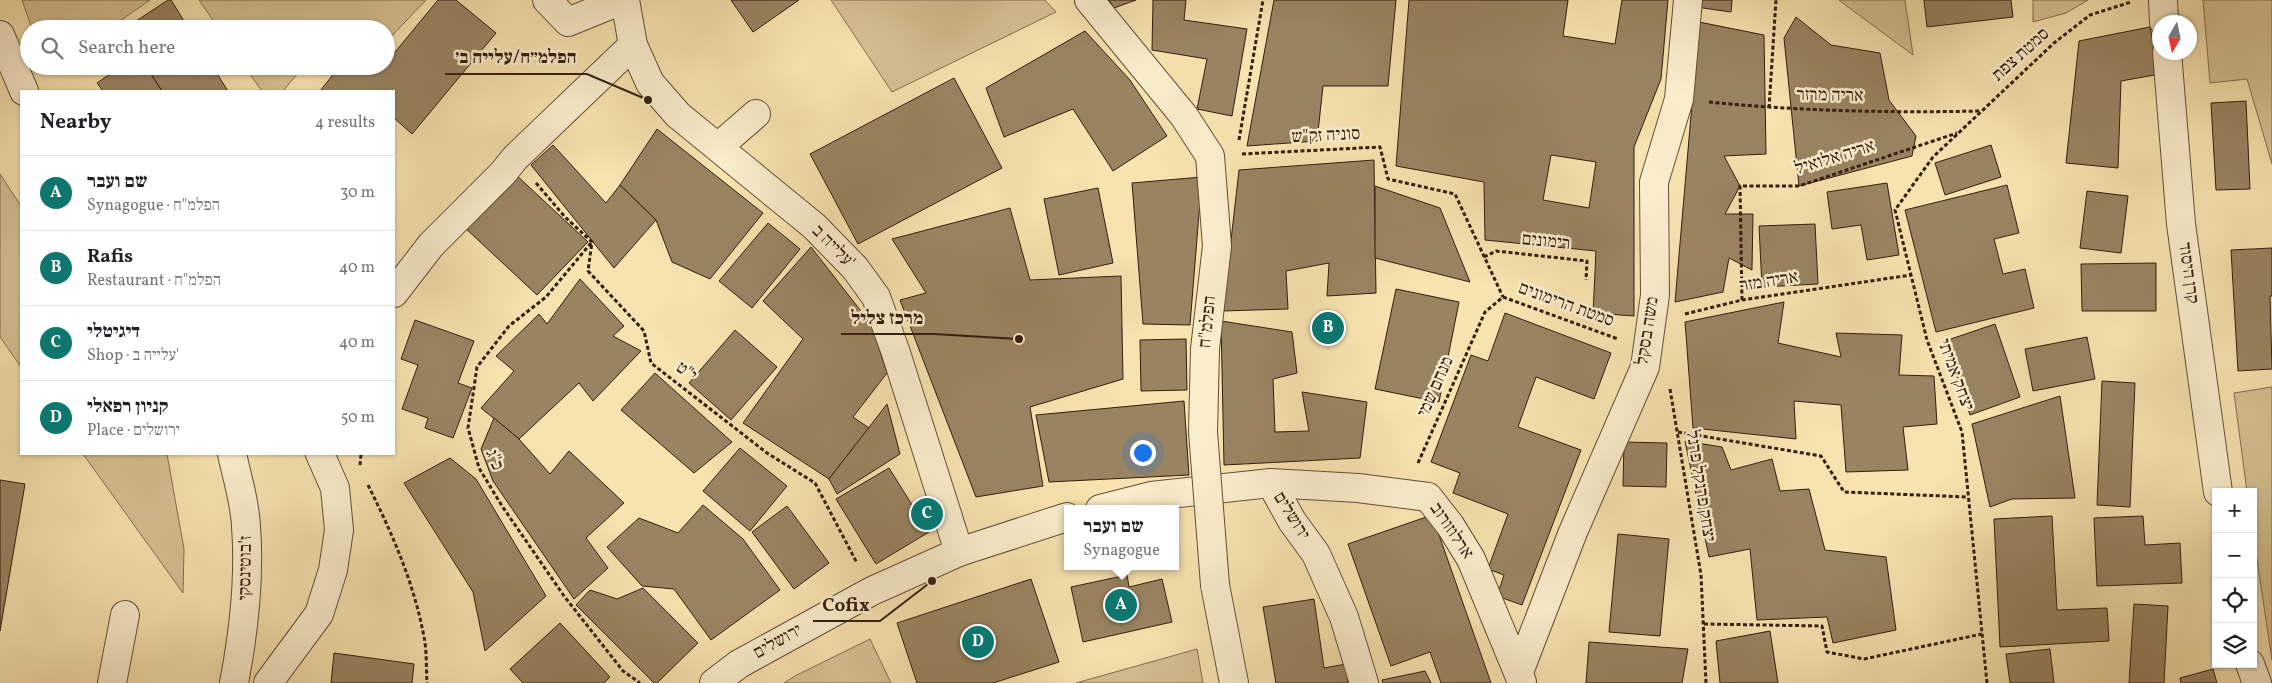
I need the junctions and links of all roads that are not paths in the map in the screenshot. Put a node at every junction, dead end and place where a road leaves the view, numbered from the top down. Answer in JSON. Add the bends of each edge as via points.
{"nodes":[{"id":1,"x":547,"y":0,"type":"edge"},
{"id":2,"x":624,"y":0,"type":"edge"},
{"id":3,"x":1089,"y":0,"type":"edge"},
{"id":4,"x":1688,"y":0,"type":"edge"},
{"id":5,"x":2162,"y":0,"type":"edge"},
{"id":6,"x":2163,"y":15,"type":"edge"},
{"id":7,"x":0,"y":35,"type":"edge"},
{"id":8,"x":633,"y":45,"type":"junction"},
{"id":9,"x":2168,"y":60,"type":"edge"},
{"id":10,"x":24,"y":90,"type":"edge"},
{"id":11,"x":756,"y":114,"type":"dead end"},
{"id":12,"x":718,"y":147,"type":"junction"},
{"id":13,"x":395,"y":292,"type":"edge"},
{"id":14,"x":232,"y":455,"type":"edge"},
{"id":15,"x":320,"y":455,"type":"edge"},
{"id":16,"x":1271,"y":483,"type":"junction"},
{"id":17,"x":2217,"y":488,"type":"edge"},
{"id":18,"x":1116,"y":505,"type":"edge"},
{"id":19,"x":1064,"y":518,"type":"edge"},
{"id":20,"x":959,"y":552,"type":"junction"},
{"id":21,"x":125,"y":615,"type":"dead end"},
{"id":22,"x":2251,"y":668,"type":"edge"},
{"id":23,"x":1521,"y":677,"type":"edge"},
{"id":24,"x":112,"y":683,"type":"edge"},
{"id":25,"x":234,"y":683,"type":"edge"},
{"id":26,"x":268,"y":683,"type":"edge"},
{"id":27,"x":714,"y":683,"type":"edge"},
{"id":28,"x":1234,"y":683,"type":"edge"},
{"id":29,"x":1364,"y":683,"type":"edge"},
{"id":30,"x":2257,"y":683,"type":"edge"}],
"edges":[{"from":1,"to":2,"type":"street","via":[[568,22]]},
{"from":2,"to":8,"type":"street","name":"עלייה ב'"},
{"from":3,"to":28,"type":"street","name":"הפלמ\"ח","bridge":true,"via":[[1184,116],[1223,155],[1205,349],[1203,432],[1216,585]]},
{"from":4,"to":23,"type":"street","name":"משה בסקל","via":[[1679,99],[1654,182],[1654,295],[1645,367],[1573,532]]},
{"from":5,"to":6,"type":"street"},
{"from":7,"to":10,"type":"street"},
{"from":8,"to":12,"type":"street","name":"עלייה ב'","via":[[650,83],[678,115]]},
{"from":8,"to":13,"type":"street","via":[[515,158],[431,246]]},
{"from":9,"to":17,"type":"street","name":"קרן היסוד","via":[[2181,224]]},
{"from":11,"to":12,"type":"street"},
{"from":12,"to":20,"type":"street","name":"עלייה ב'","via":[[814,226],[854,268],[876,297]]},
{"from":14,"to":25,"type":"street","name":"ז'בוטינסקי","via":[[246,524],[248,579],[243,636]]},
{"from":15,"to":26,"type":"street","via":[[335,488],[339,530],[333,570],[319,614]]},
{"from":16,"to":18,"type":"street","name":"ירושלים","via":[[1151,496]]},
{"from":16,"to":23,"type":"street","name":"ארלוזורוב","via":[[1428,496],[1471,559]]},
{"from":16,"to":29,"type":"street","name":"ירושלים","via":[[1292,521],[1316,554],[1344,617]]},
{"from":19,"to":20,"type":"street","name":"ירושלים"},
{"from":20,"to":27,"type":"street","name":"ירושלים","via":[[872,591],[739,664]]},
{"from":21,"to":24,"type":"street"},
{"from":22,"to":30,"type":"street"}]}
